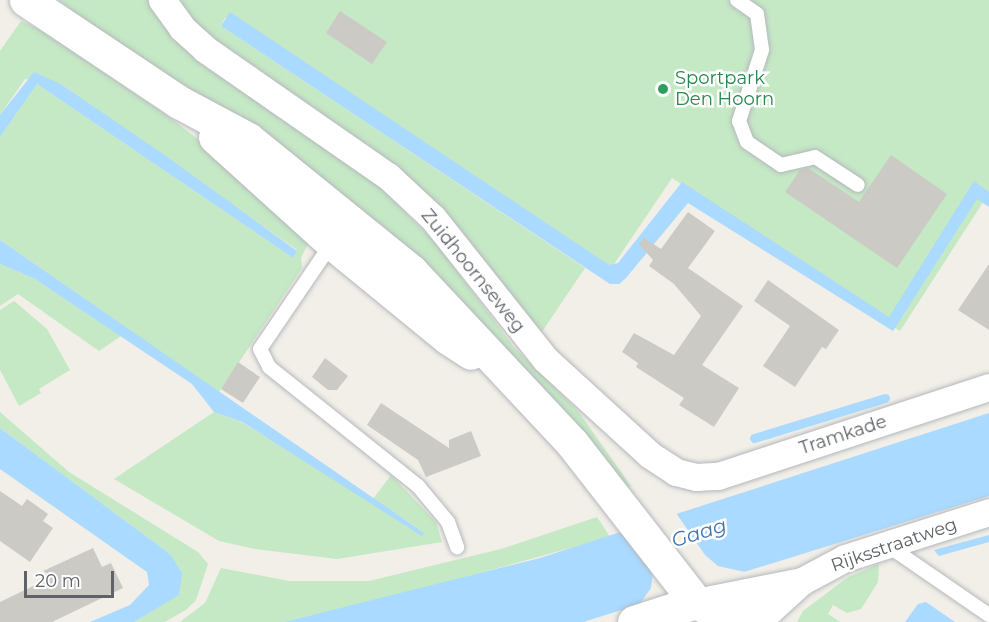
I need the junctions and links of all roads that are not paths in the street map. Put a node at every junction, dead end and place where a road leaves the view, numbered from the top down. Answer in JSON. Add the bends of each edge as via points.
{"nodes":[{"id":1,"x":26,"y":0,"type":"edge"},
{"id":2,"x":162,"y":0,"type":"edge"},
{"id":3,"x":737,"y":0,"type":"edge"},
{"id":4,"x":858,"y":185,"type":"dead end"},
{"id":5,"x":341,"y":232,"type":"junction"},
{"id":6,"x":989,"y":387,"type":"edge"},
{"id":7,"x":696,"y":477,"type":"joint"},
{"id":8,"x":989,"y":512,"type":"edge"},
{"id":9,"x":887,"y":545,"type":"junction"},
{"id":10,"x":457,"y":547,"type":"dead end"},
{"id":11,"x":802,"y":581,"type":"junction"},
{"id":12,"x":695,"y":605,"type":"edge"},
{"id":13,"x":989,"y":615,"type":"edge"},
{"id":14,"x":634,"y":622,"type":"edge"},
{"id":15,"x":735,"y":622,"type":"edge"},
{"id":16,"x":740,"y":622,"type":"edge"}],
"edges":[{"from":1,"to":5,"type":"main road","via":[[179,102]]},
{"from":2,"to":7,"type":"street","name":"Zuidhoornseweg","via":[[182,28],[204,49],[388,176],[433,218],[545,359],[650,455],[676,472]]},
{"from":3,"to":4,"type":"lane","via":[[757,14],[762,50],[739,121],[747,142],[781,165],[815,157]]},
{"from":5,"to":10,"type":"lane","via":[[260,349],[269,367],[418,486],[447,522]]},
{"from":5,"to":12,"type":"main road","via":[[448,338],[505,373],[572,443]]},
{"from":6,"to":7,"type":"street","name":"Tramkade","via":[[718,476]]},
{"from":8,"to":9,"type":"street","name":"Rijksstraatweg"},
{"from":9,"to":11,"type":"street","name":"Rijksstraatweg","via":[[845,558]]},
{"from":9,"to":13,"type":"lane"},
{"from":11,"to":12,"type":"street","name":"Rijksstraatweg"},
{"from":11,"to":16,"type":"street","name":"Rijksstraatweg","via":[[770,610]]},
{"from":12,"to":14,"type":"main road","name":"Rijksstraatweg"},
{"from":12,"to":15,"type":"main road"}]}
